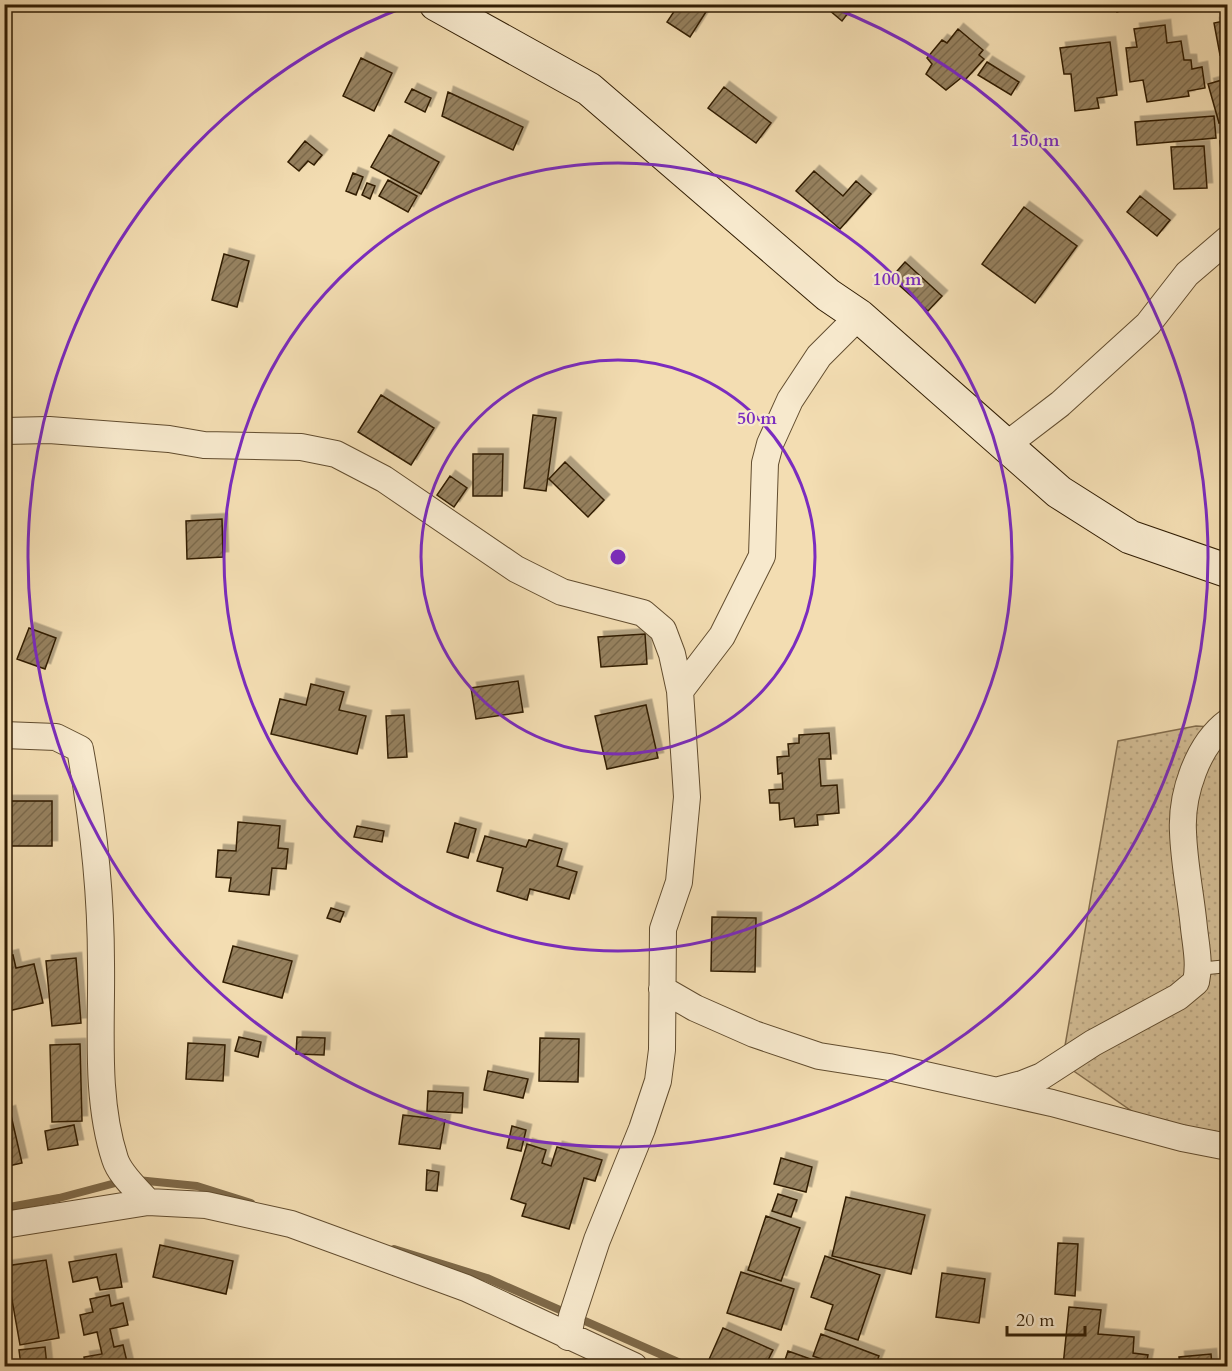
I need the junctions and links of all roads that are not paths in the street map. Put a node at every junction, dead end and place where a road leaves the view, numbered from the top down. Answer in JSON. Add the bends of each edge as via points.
{"nodes":[{"id":1,"x":436,"y":4,"type":"edge"},
{"id":2,"x":1227,"y":239,"type":"edge"},
{"id":3,"x":859,"y":316,"type":"junction"},
{"id":4,"x":4,"y":431,"type":"edge"},
{"id":5,"x":1005,"y":446,"type":"junction"},
{"id":6,"x":1227,"y":571,"type":"edge"},
{"id":7,"x":680,"y":692,"type":"junction"},
{"id":8,"x":1227,"y":722,"type":"edge"},
{"id":9,"x":4,"y":735,"type":"edge"},
{"id":10,"x":1227,"y":966,"type":"edge"},
{"id":11,"x":1198,"y":969,"type":"junction"},
{"id":12,"x":662,"y":989,"type":"junction"},
{"id":13,"x":995,"y":1091,"type":"junction"},
{"id":14,"x":1227,"y":1147,"type":"edge"},
{"id":15,"x":148,"y":1202,"type":"junction"},
{"id":16,"x":4,"y":1225,"type":"edge"},
{"id":17,"x":568,"y":1337,"type":"junction"},
{"id":18,"x":634,"y":1366,"type":"edge"}],
"edges":[{"from":1,"to":3,"type":"street","via":[[589,89],[828,295]]},
{"from":2,"to":5,"type":"street","via":[[1187,274],[1140,332],[1060,404]]},
{"from":3,"to":5,"type":"street"},
{"from":3,"to":7,"type":"street","via":[[819,356],[790,400],[765,464],[762,556],[722,636]]},
{"from":4,"to":7,"type":"street","via":[[49,430],[204,445],[301,447],[336,454],[384,479],[516,569],[562,592],[643,613],[663,630]]},
{"from":5,"to":6,"type":"street","via":[[1059,492],[1130,537]]},
{"from":7,"to":12,"type":"street","via":[[687,797],[679,882],[663,929]]},
{"from":8,"to":11,"type":"street","via":[[1216,730],[1188,783],[1182,830]]},
{"from":9,"to":15,"type":"street","via":[[56,736],[80,749],[96,848],[101,1067],[106,1121],[115,1161]]},
{"from":10,"to":11,"type":"lane"},
{"from":11,"to":13,"type":"street","via":[[1195,984],[1168,1003],[1036,1079]]},
{"from":12,"to":13,"type":"street","via":[[754,1034],[819,1056]]},
{"from":12,"to":17,"type":"street","via":[[658,1081],[597,1240]]},
{"from":13,"to":14,"type":"street"},
{"from":15,"to":16,"type":"street"},
{"from":15,"to":17,"type":"street","via":[[206,1204],[291,1224],[466,1288]]},
{"from":17,"to":18,"type":"street"}]}
